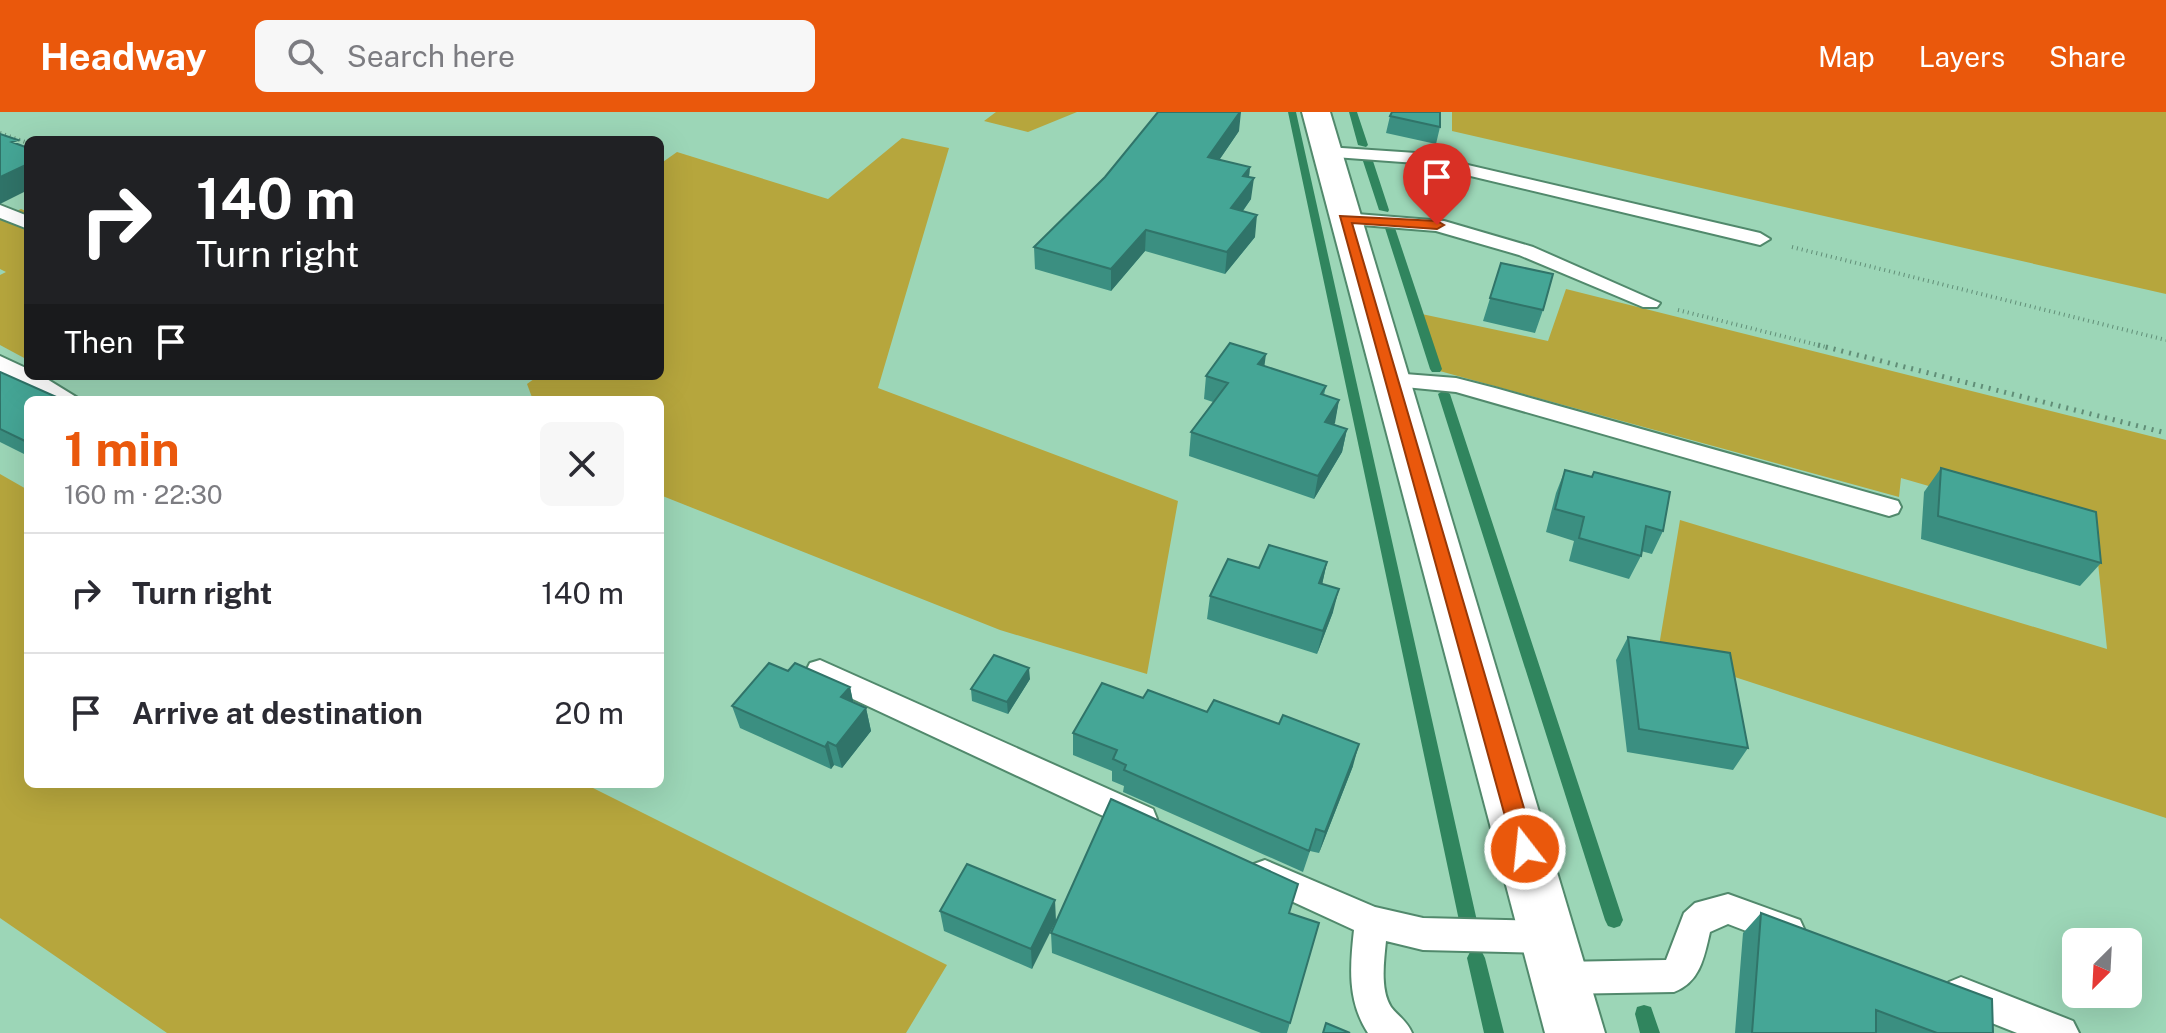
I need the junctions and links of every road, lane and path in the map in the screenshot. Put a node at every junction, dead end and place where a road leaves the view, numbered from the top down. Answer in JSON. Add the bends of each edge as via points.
{"nodes":[{"id":1,"x":1322,"y":132,"type":"edge"},
{"id":2,"x":0,"y":133,"type":"edge"},
{"id":3,"x":24,"y":142,"type":"edge"},
{"id":4,"x":0,"y":211,"type":"edge"},
{"id":5,"x":1344,"y":219,"type":"junction"},
{"id":6,"x":24,"y":221,"type":"edge"},
{"id":7,"x":1760,"y":239,"type":"joint"},
{"id":8,"x":1650,"y":303,"type":"joint"},
{"id":9,"x":2166,"y":340,"type":"edge"},
{"id":10,"x":0,"y":363,"type":"edge"},
{"id":11,"x":24,"y":376,"type":"edge"},
{"id":12,"x":32,"y":380,"type":"edge"},
{"id":13,"x":1392,"y":380,"type":"junction"},
{"id":14,"x":62,"y":396,"type":"edge"},
{"id":15,"x":2166,"y":433,"type":"edge"},
{"id":16,"x":1889,"y":507,"type":"dead end"},
{"id":17,"x":820,"y":671,"type":"edge"},
{"id":18,"x":1168,"y":831,"type":"edge"},
{"id":19,"x":1241,"y":864,"type":"edge"},
{"id":20,"x":1372,"y":922,"type":"junction"},
{"id":21,"x":1816,"y":941,"type":"edge"},
{"id":22,"x":1555,"y":958,"type":"junction"},
{"id":23,"x":1933,"y":984,"type":"edge"},
{"id":24,"x":1394,"y":1033,"type":"edge"},
{"id":25,"x":1575,"y":1033,"type":"edge"},
{"id":26,"x":2061,"y":1033,"type":"edge"}],
"edges":[{"from":1,"to":5,"type":"street"},
{"from":1,"to":7,"type":"lane"},
{"from":2,"to":3,"type":"path"},
{"from":4,"to":6,"type":"lane"},
{"from":5,"to":8,"type":"lane","via":[[1437,225],[1526,251]]},
{"from":5,"to":13,"type":"street"},
{"from":7,"to":9,"type":"path"},
{"from":8,"to":15,"type":"path"},
{"from":10,"to":11,"type":"lane"},
{"from":12,"to":14,"type":"lane"},
{"from":13,"to":16,"type":"lane","via":[[1456,385]]},
{"from":13,"to":22,"type":"street"},
{"from":17,"to":18,"type":"lane"},
{"from":19,"to":20,"type":"lane"},
{"from":20,"to":22,"type":"lane"},
{"from":20,"to":24,"type":"lane","via":[[1366,969],[1371,1005],[1380,1026]]},
{"from":21,"to":22,"type":"lane","via":[[1728,909],[1707,914],[1696,924],[1685,964],[1674,976]]},
{"from":22,"to":25,"type":"street"},
{"from":23,"to":26,"type":"lane"}]}
